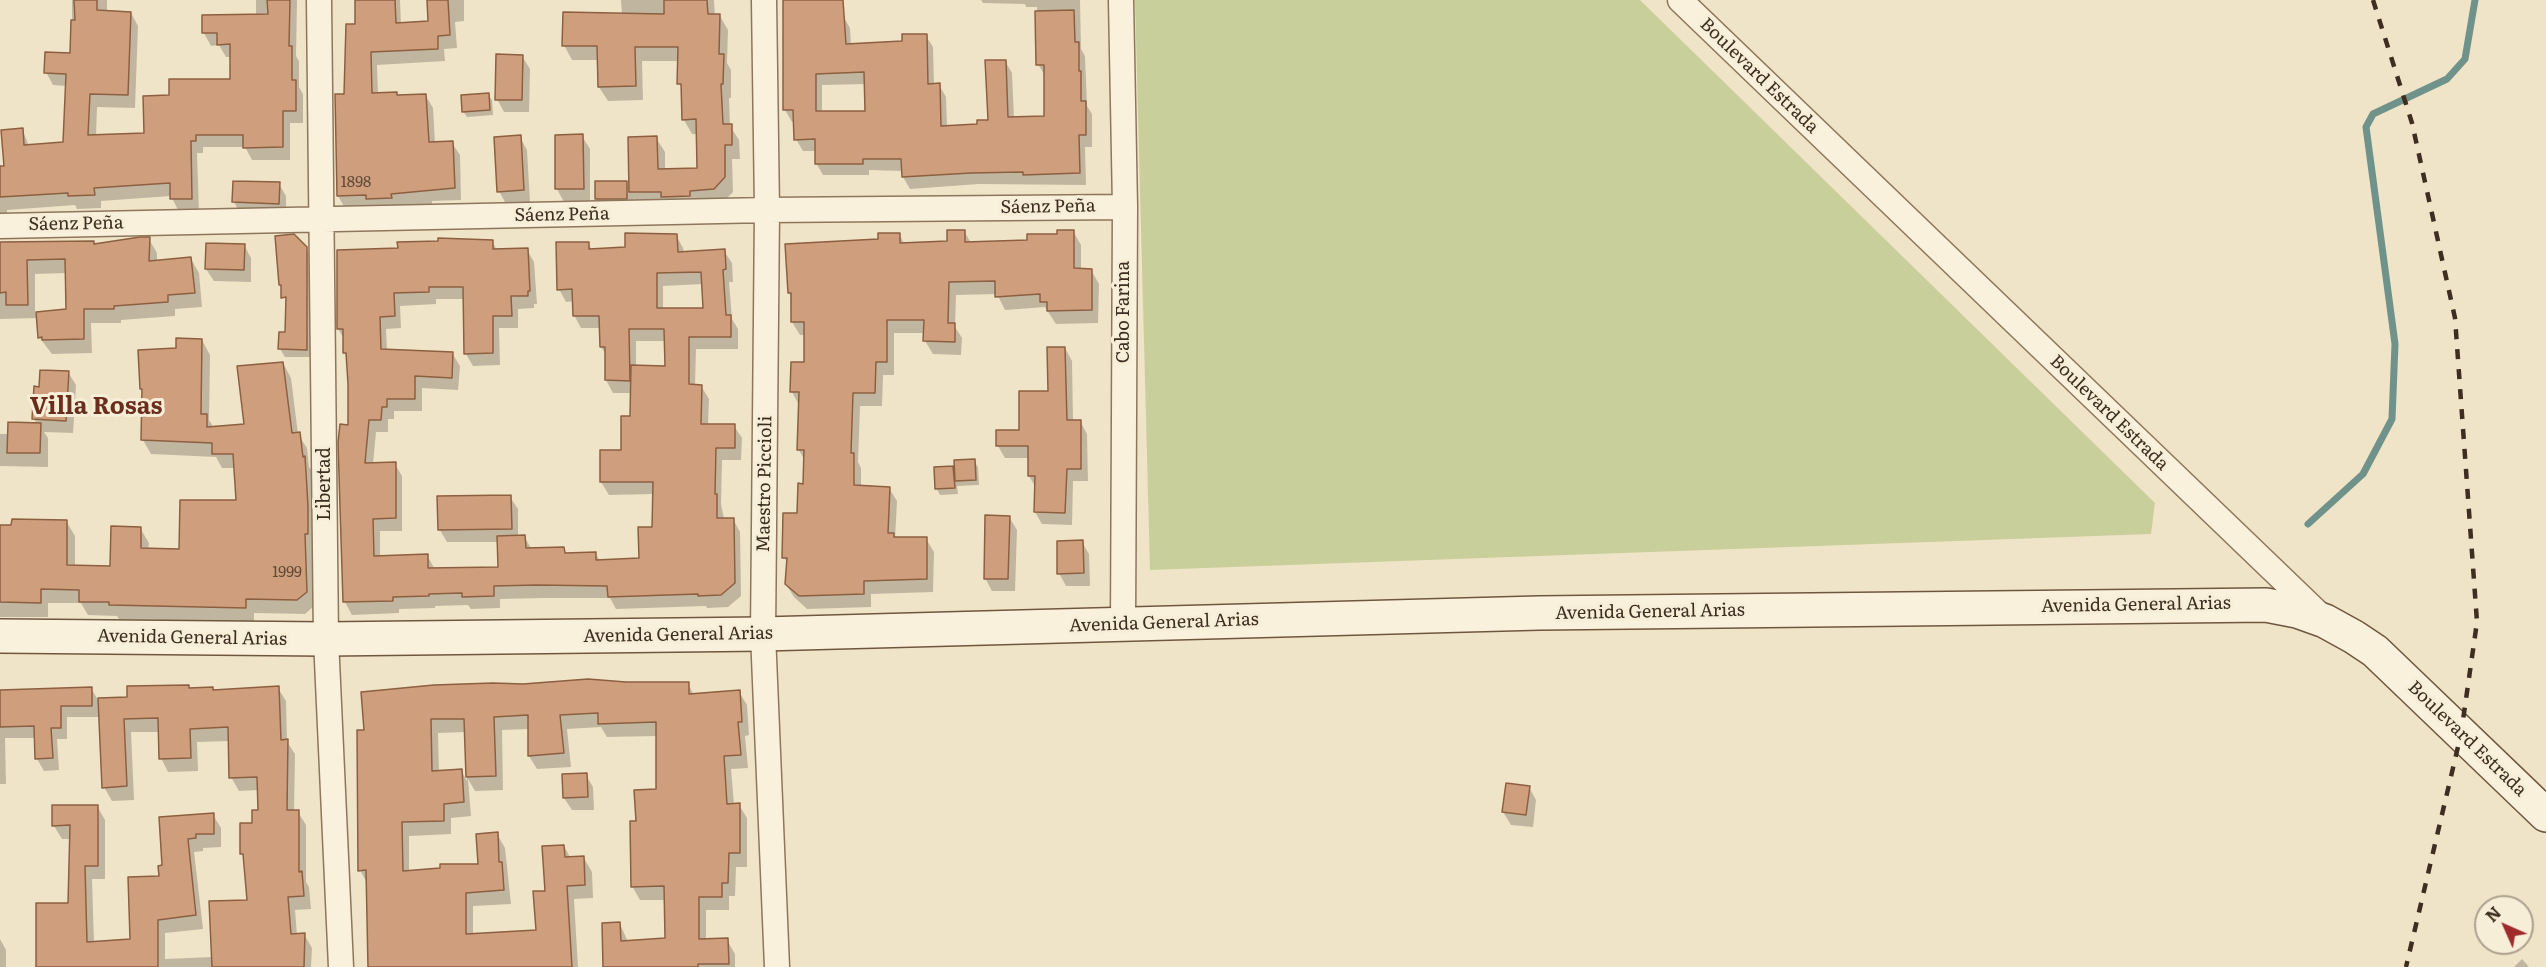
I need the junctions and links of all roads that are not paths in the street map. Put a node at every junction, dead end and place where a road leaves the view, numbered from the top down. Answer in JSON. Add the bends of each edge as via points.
{"nodes":[{"id":1,"x":319,"y":0,"type":"edge"},
{"id":2,"x":764,"y":0,"type":"edge"},
{"id":3,"x":1121,"y":0,"type":"edge"},
{"id":4,"x":1680,"y":0,"type":"edge"},
{"id":5,"x":1125,"y":207,"type":"junction"},
{"id":6,"x":767,"y":210,"type":"junction"},
{"id":7,"x":322,"y":220,"type":"junction"},
{"id":8,"x":0,"y":226,"type":"edge"},
{"id":9,"x":2325,"y":621,"type":"junction"},
{"id":10,"x":1123,"y":625,"type":"junction"},
{"id":11,"x":763,"y":634,"type":"junction"},
{"id":12,"x":0,"y":636,"type":"edge"},
{"id":13,"x":326,"y":639,"type":"junction"},
{"id":14,"x":2546,"y":815,"type":"edge"},
{"id":15,"x":341,"y":967,"type":"edge"},
{"id":16,"x":777,"y":967,"type":"edge"}],
"edges":[{"from":1,"to":7,"type":"street","name":"Libertad"},
{"from":2,"to":6,"type":"street","name":"Maestro Piccioli"},
{"from":3,"to":5,"type":"street","name":"Cabo Farina"},
{"from":4,"to":9,"type":"street","name":"Boulevard Estrada"},
{"from":5,"to":6,"type":"street","name":"Sáenz Peña"},
{"from":5,"to":10,"type":"street","name":"Cabo Farina"},
{"from":6,"to":7,"type":"street","name":"Sáenz Peña"},
{"from":6,"to":11,"type":"street","name":"Maestro Piccioli"},
{"from":7,"to":8,"type":"street","name":"Sáenz Peña"},
{"from":7,"to":13,"type":"street","name":"Libertad"},
{"from":9,"to":10,"type":"main road","name":"Avenida General Arias","via":[[2266,605],[2232,604],[1539,613]]},
{"from":9,"to":14,"type":"main road","name":"Boulevard Estrada","via":[[2375,651]]},
{"from":10,"to":11,"type":"main road","name":"Avenida General Arias"},
{"from":11,"to":13,"type":"main road","name":"Avenida General Arias"},
{"from":11,"to":16,"type":"street","name":"Maestro Piccioli"},
{"from":12,"to":13,"type":"main road","name":"Avenida General Arias"},
{"from":13,"to":15,"type":"street","name":"Libertad"}]}
